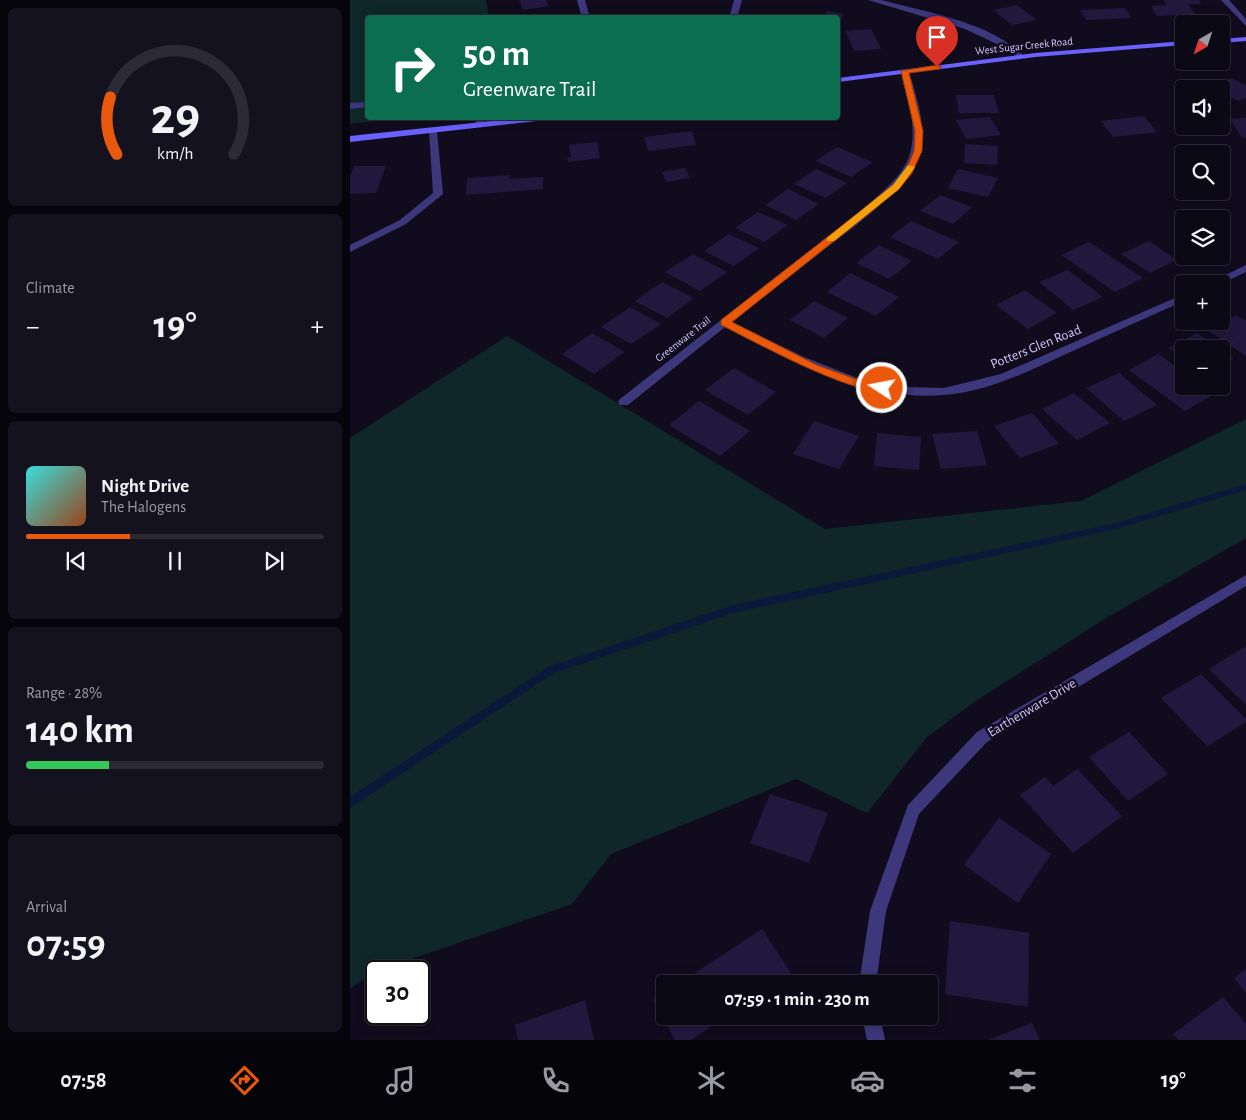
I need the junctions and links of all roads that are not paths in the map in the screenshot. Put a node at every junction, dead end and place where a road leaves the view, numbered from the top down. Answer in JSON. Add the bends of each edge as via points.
{"nodes":[{"id":1,"x":581,"y":0,"type":"edge"},
{"id":2,"x":738,"y":0,"type":"edge"},
{"id":3,"x":872,"y":0,"type":"edge"},
{"id":4,"x":1225,"y":0,"type":"edge"},
{"id":5,"x":585,"y":15,"type":"edge"},
{"id":6,"x":734,"y":15,"type":"edge"},
{"id":7,"x":1246,"y":24,"type":"edge"},
{"id":8,"x":1246,"y":39,"type":"edge"},
{"id":9,"x":1230,"y":40,"type":"edge"},
{"id":10,"x":1175,"y":45,"type":"edge"},
{"id":11,"x":1021,"y":57,"type":"junction"},
{"id":12,"x":905,"y":71,"type":"junction"},
{"id":13,"x":840,"y":80,"type":"edge"},
{"id":14,"x":365,"y":104,"type":"edge"},
{"id":15,"x":350,"y":106,"type":"edge"},
{"id":16,"x":499,"y":120,"type":"edge"},
{"id":17,"x":480,"y":121,"type":"edge"},
{"id":18,"x":433,"y":131,"type":"junction"},
{"id":19,"x":350,"y":139,"type":"edge"},
{"id":20,"x":350,"y":249,"type":"edge"},
{"id":21,"x":1246,"y":268,"type":"edge"},
{"id":22,"x":1230,"y":276,"type":"edge"},
{"id":23,"x":1175,"y":301,"type":"edge"},
{"id":24,"x":725,"y":323,"type":"junction"},
{"id":25,"x":624,"y":402,"type":"dead end"},
{"id":26,"x":1246,"y":580,"type":"edge"},
{"id":27,"x":868,"y":975,"type":"edge"},
{"id":28,"x":873,"y":1025,"type":"edge"},
{"id":29,"x":876,"y":1040,"type":"edge"}],
"edges":[{"from":1,"to":5,"type":"street"},
{"from":2,"to":6,"type":"street"},
{"from":3,"to":11,"type":"street","via":[[973,27]]},
{"from":4,"to":7,"type":"street"},
{"from":8,"to":9,"type":"main road"},
{"from":10,"to":11,"type":"main road","name":"West Sugar Creek Road"},
{"from":11,"to":12,"type":"main road","name":"West Sugar Creek Road"},
{"from":12,"to":13,"type":"main road","name":"West Sugar Creek Road"},
{"from":12,"to":24,"type":"street","name":"Greenware Trail","via":[[919,131],[918,151],[910,171],[896,187]]},
{"from":14,"to":15,"type":"street"},
{"from":16,"to":17,"type":"main road"},
{"from":17,"to":18,"type":"main road"},
{"from":18,"to":19,"type":"main road"},
{"from":18,"to":20,"type":"street","via":[[438,194],[403,222]]},
{"from":21,"to":22,"type":"street"},
{"from":23,"to":24,"type":"street","name":"Potters Glen Road","via":[[1006,377],[937,392],[897,391],[851,381],[813,367]]},
{"from":24,"to":25,"type":"street","name":"Greenware Trail"},
{"from":26,"to":27,"type":"street","name":"Earthenware Drive","via":[[982,737],[913,810],[878,912]]},
{"from":28,"to":29,"type":"street"}]}
